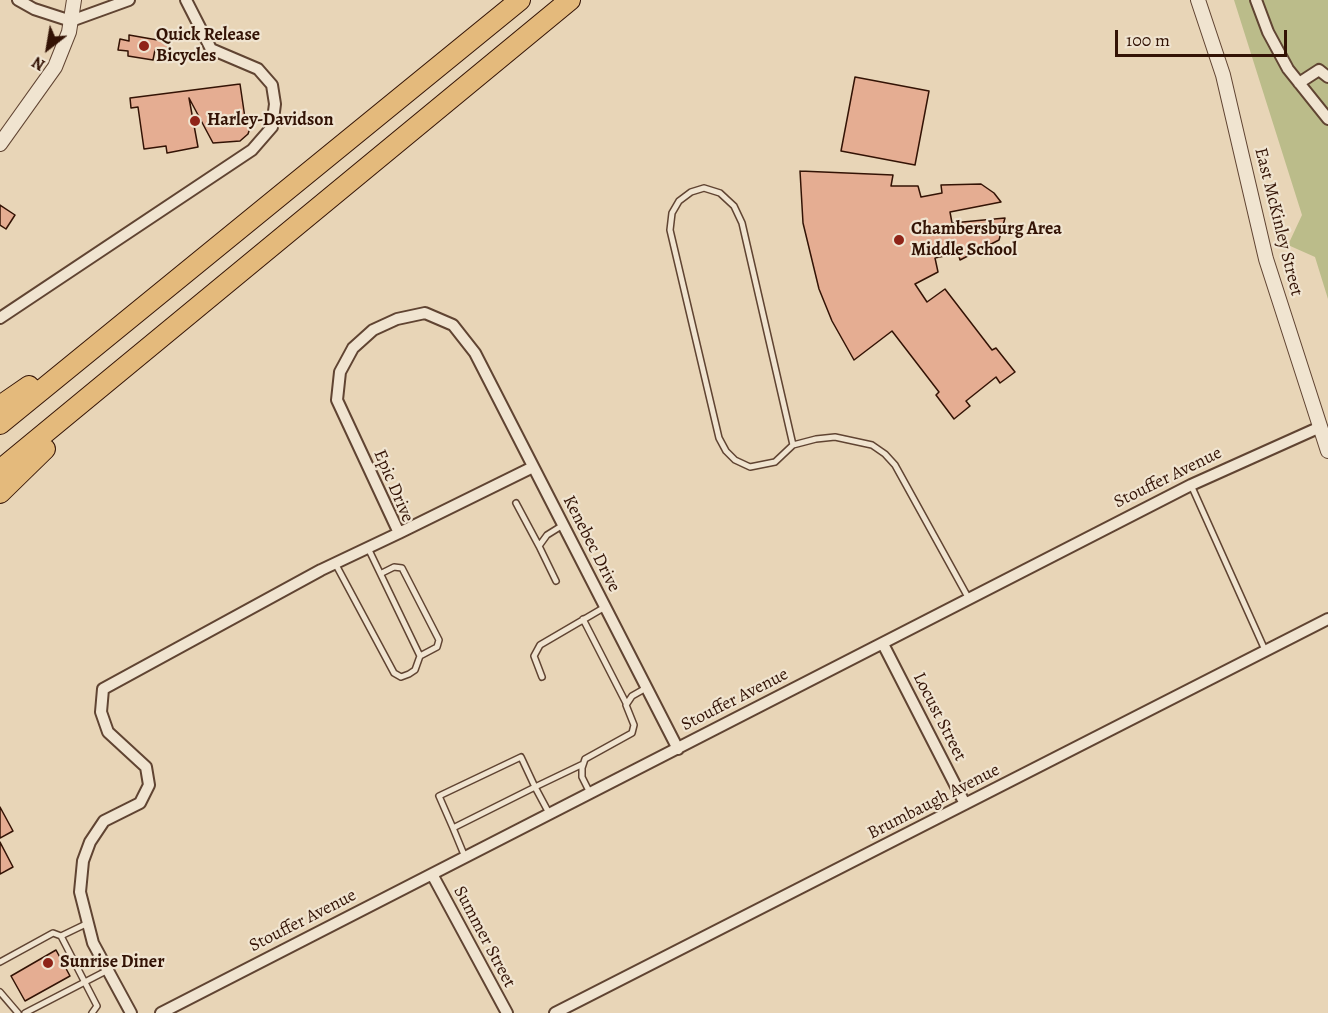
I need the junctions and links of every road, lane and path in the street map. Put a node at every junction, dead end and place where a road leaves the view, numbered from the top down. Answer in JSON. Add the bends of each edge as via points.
{"nodes":[{"id":1,"x":18,"y":0,"type":"edge"},
{"id":2,"x":74,"y":0,"type":"edge"},
{"id":3,"x":129,"y":0,"type":"edge"},
{"id":4,"x":186,"y":0,"type":"edge"},
{"id":5,"x":520,"y":0,"type":"edge"},
{"id":6,"x":570,"y":0,"type":"edge"},
{"id":7,"x":1198,"y":0,"type":"edge"},
{"id":8,"x":1256,"y":0,"type":"edge"},
{"id":9,"x":71,"y":21,"type":"junction"},
{"id":10,"x":1328,"y":77,"type":"edge"},
{"id":11,"x":1299,"y":83,"type":"junction"},
{"id":12,"x":1328,"y":119,"type":"edge"},
{"id":13,"x":0,"y":144,"type":"edge"},
{"id":14,"x":261,"y":212,"type":"junction"},
{"id":15,"x":217,"y":291,"type":"junction"},
{"id":16,"x":0,"y":318,"type":"edge"},
{"id":17,"x":475,"y":353,"type":"joint"},
{"id":18,"x":0,"y":406,"type":"edge"},
{"id":19,"x":0,"y":424,"type":"edge"},
{"id":20,"x":1323,"y":425,"type":"edge"},
{"id":21,"x":793,"y":445,"type":"junction"},
{"id":22,"x":1328,"y":451,"type":"edge"},
{"id":23,"x":533,"y":467,"type":"junction"},
{"id":24,"x":0,"y":470,"type":"edge"},
{"id":25,"x":1191,"y":485,"type":"junction"},
{"id":26,"x":0,"y":494,"type":"edge"},
{"id":27,"x":516,"y":503,"type":"dead end"},
{"id":28,"x":563,"y":525,"type":"junction"},
{"id":29,"x":399,"y":533,"type":"junction"},
{"id":30,"x":539,"y":546,"type":"junction"},
{"id":31,"x":368,"y":548,"type":"junction"},
{"id":32,"x":335,"y":563,"type":"junction"},
{"id":33,"x":382,"y":573,"type":"junction"},
{"id":34,"x":556,"y":581,"type":"dead end"},
{"id":35,"x":969,"y":599,"type":"junction"},
{"id":36,"x":605,"y":607,"type":"junction"},
{"id":37,"x":583,"y":619,"type":"junction"},
{"id":38,"x":1328,"y":619,"type":"edge"},
{"id":39,"x":883,"y":644,"type":"junction"},
{"id":40,"x":1266,"y":652,"type":"junction"},
{"id":41,"x":420,"y":656,"type":"junction"},
{"id":42,"x":542,"y":677,"type":"dead end"},
{"id":43,"x":646,"y":688,"type":"junction"},
{"id":44,"x":626,"y":703,"type":"junction"},
{"id":45,"x":678,"y":749,"type":"junction"},
{"id":46,"x":583,"y":764,"type":"junction"},
{"id":47,"x":535,"y":786,"type":"junction"},
{"id":48,"x":591,"y":794,"type":"junction"},
{"id":49,"x":965,"y":804,"type":"junction"},
{"id":50,"x":550,"y":815,"type":"junction"},
{"id":51,"x":453,"y":828,"type":"junction"},
{"id":52,"x":466,"y":858,"type":"junction"},
{"id":53,"x":433,"y":876,"type":"junction"},
{"id":54,"x":88,"y":923,"type":"junction"},
{"id":55,"x":61,"y":936,"type":"junction"},
{"id":56,"x":0,"y":962,"type":"edge"},
{"id":57,"x":108,"y":970,"type":"junction"},
{"id":58,"x":85,"y":982,"type":"junction"},
{"id":59,"x":0,"y":992,"type":"edge"},
{"id":60,"x":18,"y":1013,"type":"edge"},
{"id":61,"x":25,"y":1013,"type":"edge"},
{"id":62,"x":92,"y":1013,"type":"edge"},
{"id":63,"x":131,"y":1013,"type":"edge"},
{"id":64,"x":161,"y":1013,"type":"edge"},
{"id":65,"x":507,"y":1013,"type":"edge"},
{"id":66,"x":555,"y":1013,"type":"edge"}],
"edges":[{"from":1,"to":9,"type":"street"},
{"from":2,"to":9,"type":"street"},
{"from":3,"to":9,"type":"street"},
{"from":4,"to":16,"type":"street","via":[[211,49],[258,69],[272,85],[272,127],[252,150]]},
{"from":5,"to":14,"type":"highway"},
{"from":6,"to":15,"type":"highway"},
{"from":7,"to":20,"type":"street","name":"East McKinley Street","via":[[1223,75],[1266,259]]},
{"from":8,"to":11,"type":"street","via":[[1268,32]]},
{"from":9,"to":13,"type":"street","via":[[56,67]]},
{"from":10,"to":11,"type":"street","via":[[1319,70]]},
{"from":11,"to":12,"type":"street"},
{"from":14,"to":18,"type":"highway","via":[[211,243]]},
{"from":14,"to":19,"type":"highway"},
{"from":15,"to":24,"type":"highway"},
{"from":15,"to":26,"type":"highway","via":[[204,312],[29,463]]},
{"from":17,"to":23,"type":"street","name":"Kenebec Drive"},
{"from":17,"to":29,"type":"street","name":"Epic Drive","via":[[453,325],[425,313],[373,330],[352,348],[340,372],[337,400]]},
{"from":20,"to":22,"type":"street","name":"East McKinley Street"},
{"from":20,"to":25,"type":"street","name":"Stouffer Avenue"},
{"from":21,"to":21,"type":"lane","via":[[774,462],[750,467],[735,460],[719,438],[670,230],[672,213],[691,192],[704,188],[720,193],[734,206],[742,223]]},
{"from":21,"to":35,"type":"lane","via":[[835,437],[872,445],[885,454],[895,465]]},
{"from":23,"to":28,"type":"street","name":"Kenebec Drive"},
{"from":23,"to":29,"type":"street"},
{"from":25,"to":35,"type":"street","name":"Stouffer Avenue"},
{"from":25,"to":40,"type":"lane"},
{"from":27,"to":30,"type":"lane"},
{"from":28,"to":30,"type":"lane","via":[[540,540]]},
{"from":28,"to":36,"type":"street","name":"Kenebec Drive"},
{"from":29,"to":31,"type":"street","name":"Epic Drive"},
{"from":30,"to":34,"type":"lane"},
{"from":31,"to":32,"type":"street","name":"Epic Drive"},
{"from":31,"to":33,"type":"lane"},
{"from":32,"to":41,"type":"lane","via":[[394,673],[401,677],[415,670]]},
{"from":32,"to":54,"type":"street","name":"Epic Drive","via":[[103,689],[101,712],[108,732],[146,768],[149,785],[140,803],[104,821],[90,842],[83,861],[80,892]]},
{"from":33,"to":41,"type":"lane"},
{"from":33,"to":41,"type":"lane","via":[[402,568],[439,640],[437,647]]},
{"from":35,"to":39,"type":"street","name":"Stouffer Avenue"},
{"from":36,"to":37,"type":"lane"},
{"from":36,"to":43,"type":"street","name":"Kenebec Drive"},
{"from":37,"to":42,"type":"lane","via":[[540,645],[534,656]]},
{"from":37,"to":44,"type":"lane"},
{"from":38,"to":40,"type":"street","name":"Brumbaugh Avenue"},
{"from":39,"to":45,"type":"street","name":"Stouffer Avenue"},
{"from":39,"to":49,"type":"street","name":"Locust Street"},
{"from":40,"to":49,"type":"street","name":"Brumbaugh Avenue"},
{"from":43,"to":44,"type":"lane"},
{"from":43,"to":45,"type":"street","name":"Kenebec Drive"},
{"from":44,"to":46,"type":"lane","via":[[634,725],[632,733],[585,759]]},
{"from":45,"to":48,"type":"street","name":"Stouffer Avenue"},
{"from":46,"to":47,"type":"lane"},
{"from":46,"to":48,"type":"lane","via":[[582,777]]},
{"from":47,"to":50,"type":"lane"},
{"from":47,"to":51,"type":"lane"},
{"from":47,"to":51,"type":"lane","via":[[521,757],[439,796]]},
{"from":48,"to":50,"type":"street","name":"Stouffer Avenue"},
{"from":49,"to":66,"type":"street","name":"Brumbaugh Avenue"},
{"from":50,"to":52,"type":"street","name":"Stouffer Avenue"},
{"from":51,"to":52,"type":"lane"},
{"from":52,"to":53,"type":"street","name":"Stouffer Avenue"},
{"from":53,"to":64,"type":"street","name":"Stouffer Avenue"},
{"from":53,"to":65,"type":"street","name":"Summer Street"},
{"from":54,"to":55,"type":"lane"},
{"from":54,"to":57,"type":"street"},
{"from":55,"to":56,"type":"lane","via":[[53,933]]},
{"from":55,"to":58,"type":"lane"},
{"from":57,"to":58,"type":"lane"},
{"from":57,"to":63,"type":"street"},
{"from":58,"to":61,"type":"lane"},
{"from":58,"to":62,"type":"lane","via":[[97,1006]]},
{"from":59,"to":60,"type":"lane"}]}
